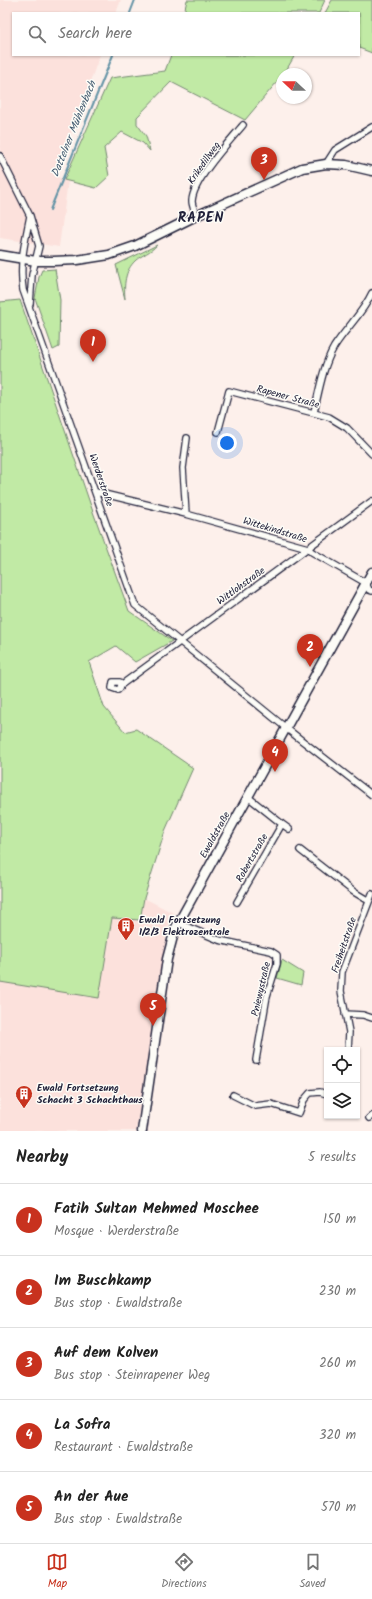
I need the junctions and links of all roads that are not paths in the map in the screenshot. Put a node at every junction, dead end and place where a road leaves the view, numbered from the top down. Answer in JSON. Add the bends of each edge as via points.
{"nodes":[{"id":1,"x":243,"y":125,"type":"dead end"},
{"id":2,"x":372,"y":126,"type":"edge"},
{"id":3,"x":0,"y":156,"type":"edge"},
{"id":4,"x":326,"y":164,"type":"junction"},
{"id":5,"x":372,"y":171,"type":"edge"},
{"id":6,"x":30,"y":216,"type":"junction"},
{"id":7,"x":196,"y":216,"type":"junction"},
{"id":8,"x":0,"y":255,"type":"edge"},
{"id":9,"x":22,"y":258,"type":"junction"},
{"id":10,"x":36,"y":261,"type":"junction"},
{"id":11,"x":372,"y":293,"type":"edge"},
{"id":12,"x":30,"y":307,"type":"junction"},
{"id":13,"x":314,"y":412,"type":"junction"},
{"id":14,"x":218,"y":432,"type":"dead end"},
{"id":15,"x":187,"y":438,"type":"dead end"},
{"id":16,"x":372,"y":454,"type":"edge"},
{"id":17,"x":96,"y":492,"type":"junction"},
{"id":18,"x":372,"y":501,"type":"edge"},
{"id":19,"x":186,"y":514,"type":"junction"},
{"id":20,"x":308,"y":548,"type":"junction"},
{"id":21,"x":372,"y":572,"type":"edge"},
{"id":22,"x":366,"y":583,"type":"junction"},
{"id":23,"x":372,"y":591,"type":"edge"},
{"id":24,"x":180,"y":642,"type":"junction"},
{"id":25,"x":121,"y":685,"type":"dead end"},
{"id":26,"x":286,"y":728,"type":"junction"},
{"id":27,"x":372,"y":795,"type":"edge"},
{"id":28,"x":248,"y":797,"type":"junction"},
{"id":29,"x":282,"y":824,"type":"junction"},
{"id":30,"x":289,"y":829,"type":"dead end"},
{"id":31,"x":300,"y":850,"type":"dead end"},
{"id":32,"x":372,"y":894,"type":"edge"},
{"id":33,"x":369,"y":901,"type":"junction"},
{"id":34,"x":237,"y":902,"type":"dead end"},
{"id":35,"x":178,"y":923,"type":"junction"},
{"id":36,"x":345,"y":1014,"type":"junction"},
{"id":37,"x":372,"y":1018,"type":"edge"},
{"id":38,"x":348,"y":1047,"type":"edge"},
{"id":39,"x":256,"y":1060,"type":"dead end"},
{"id":40,"x":324,"y":1093,"type":"edge"},
{"id":41,"x":232,"y":1095,"type":"dead end"},
{"id":42,"x":142,"y":1131,"type":"edge"}],
"edges":[{"from":1,"to":7,"type":"street","name":"Krikedillweg","via":[[195,190],[192,202]]},
{"from":2,"to":4,"type":"street","via":[[336,150]]},
{"from":3,"to":6,"type":"street","name":"Werderstraße"},
{"from":4,"to":5,"type":"street","via":[[346,165]]},
{"from":4,"to":7,"type":"street","via":[[302,168]]},
{"from":6,"to":9,"type":"street","name":"Werderstraße"},
{"from":6,"to":10,"type":"street","name":"Werderstraße","via":[[38,246]]},
{"from":7,"to":10,"type":"street","via":[[136,246],[109,255],[77,260]]},
{"from":8,"to":9,"type":"street"},
{"from":9,"to":10,"type":"street"},
{"from":9,"to":12,"type":"street","name":"Werderstraße","via":[[21,273]]},
{"from":10,"to":12,"type":"street","name":"Werderstraße","via":[[32,275]]},
{"from":11,"to":13,"type":"street","via":[[327,362]]},
{"from":12,"to":17,"type":"street","name":"Werderstraße"},
{"from":13,"to":14,"type":"street","name":"Rapener Straße","via":[[229,391]]},
{"from":13,"to":16,"type":"street","name":"Rapener Straße","via":[[329,417],[347,428]]},
{"from":15,"to":19,"type":"street","via":[[183,468]]},
{"from":17,"to":19,"type":"street","name":"Wittekindstraße"},
{"from":17,"to":24,"type":"street","name":"Werderstraße","via":[[135,605]]},
{"from":18,"to":20,"type":"street","name":"Wittlohstraße"},
{"from":19,"to":20,"type":"street","name":"Wittekindstraße"},
{"from":20,"to":22,"type":"street","name":"Wittekindstraße"},
{"from":20,"to":24,"type":"street","name":"Wittlohstraße"},
{"from":21,"to":22,"type":"street","name":"Ewaldstraße"},
{"from":22,"to":23,"type":"street","name":"Wittekindstraße"},
{"from":22,"to":26,"type":"street","name":"Ewaldstraße"},
{"from":24,"to":25,"type":"street","name":"Wittlohstraße"},
{"from":24,"to":26,"type":"street","name":"Werderstraße"},
{"from":26,"to":27,"type":"street","name":"Werderstraße"},
{"from":26,"to":28,"type":"street","name":"Ewaldstraße"},
{"from":28,"to":29,"type":"street"},
{"from":28,"to":35,"type":"street","name":"Ewaldstraße"},
{"from":29,"to":30,"type":"street"},
{"from":29,"to":34,"type":"street","name":"Robertstraße"},
{"from":31,"to":33,"type":"street"},
{"from":32,"to":33,"type":"street","name":"Freiheitstraße"},
{"from":33,"to":36,"type":"street","name":"Freiheitstraße","via":[[342,972],[341,991]]},
{"from":35,"to":39,"type":"street","name":"Pniewystraße","via":[[219,940],[271,951],[277,955]]},
{"from":35,"to":42,"type":"street","name":"Ewaldstraße","via":[[170,946]]},
{"from":36,"to":37,"type":"street"},
{"from":36,"to":38,"type":"street","name":"Freiheitstraße","via":[[349,1032]]},
{"from":40,"to":41,"type":"street","via":[[310,1093],[304,1100],[300,1113],[271,1104],[255,1106]]}]}
